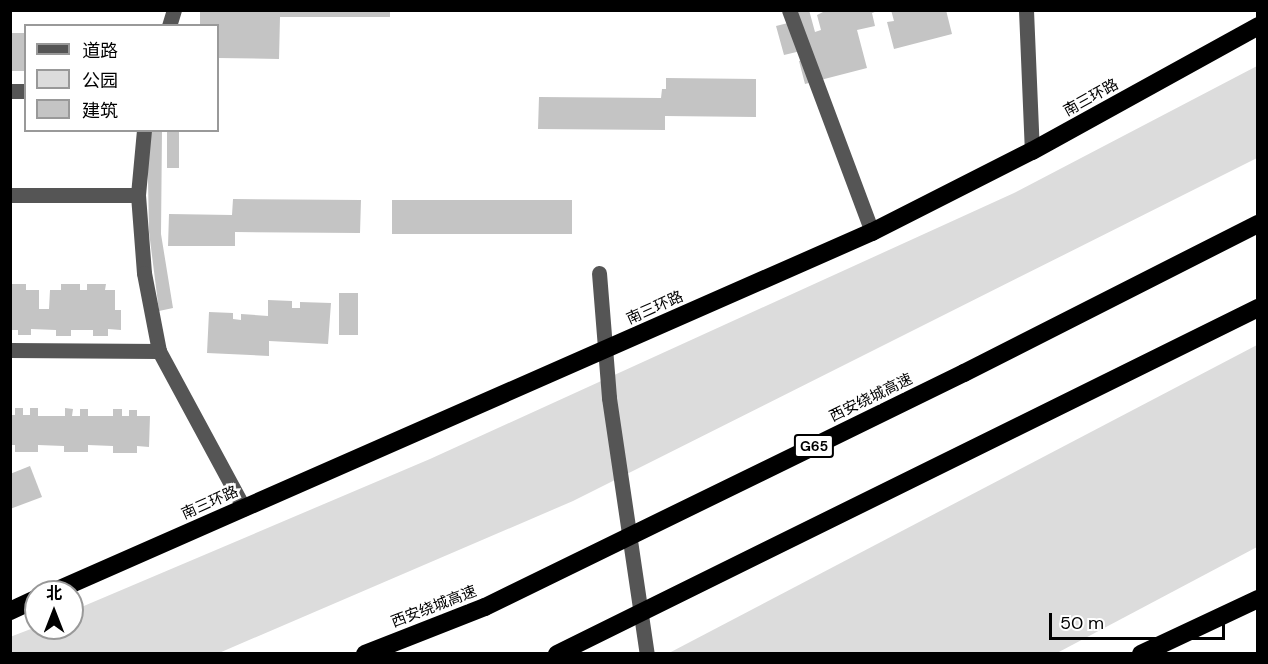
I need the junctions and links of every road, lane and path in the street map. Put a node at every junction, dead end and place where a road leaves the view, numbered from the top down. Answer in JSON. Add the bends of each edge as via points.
{"nodes":[{"id":1,"x":789,"y":10,"type":"edge"},
{"id":2,"x":1026,"y":10,"type":"edge"},
{"id":3,"x":1257,"y":26,"type":"edge"},
{"id":4,"x":144,"y":132,"type":"edge"},
{"id":5,"x":1032,"y":152,"type":"junction"},
{"id":6,"x":10,"y":195,"type":"edge"},
{"id":7,"x":138,"y":195,"type":"junction"},
{"id":8,"x":1257,"y":224,"type":"edge"},
{"id":9,"x":872,"y":232,"type":"junction"},
{"id":10,"x":599,"y":273,"type":"dead end"},
{"id":11,"x":1257,"y":308,"type":"edge"},
{"id":12,"x":10,"y":350,"type":"edge"},
{"id":13,"x":159,"y":351,"type":"junction"},
{"id":14,"x":244,"y":508,"type":"junction"},
{"id":15,"x":80,"y":580,"type":"edge"},
{"id":16,"x":1257,"y":599,"type":"edge"},
{"id":17,"x":24,"y":605,"type":"edge"},
{"id":18,"x":10,"y":611,"type":"edge"},
{"id":19,"x":365,"y":654,"type":"edge"},
{"id":20,"x":557,"y":654,"type":"edge"},
{"id":21,"x":647,"y":654,"type":"edge"},
{"id":22,"x":1141,"y":654,"type":"edge"}],
"edges":[{"from":1,"to":9,"type":"street"},
{"from":2,"to":5,"type":"street"},
{"from":3,"to":5,"type":"highway","name":"南三环路"},
{"from":4,"to":7,"type":"street"},
{"from":5,"to":9,"type":"highway","name":"南三环路"},
{"from":6,"to":7,"type":"street"},
{"from":7,"to":13,"type":"street","via":[[144,273]]},
{"from":8,"to":19,"type":"highway","name":"西安绕城高速","number":"G65","via":[[964,373],[496,602]]},
{"from":9,"to":14,"type":"highway","name":"南三环路"},
{"from":10,"to":21,"type":"street","via":[[609,398]]},
{"from":11,"to":20,"type":"highway"},
{"from":12,"to":13,"type":"street"},
{"from":13,"to":14,"type":"street"},
{"from":14,"to":15,"type":"highway","name":"南三环路"},
{"from":16,"to":22,"type":"highway"},
{"from":17,"to":18,"type":"highway"}]}
